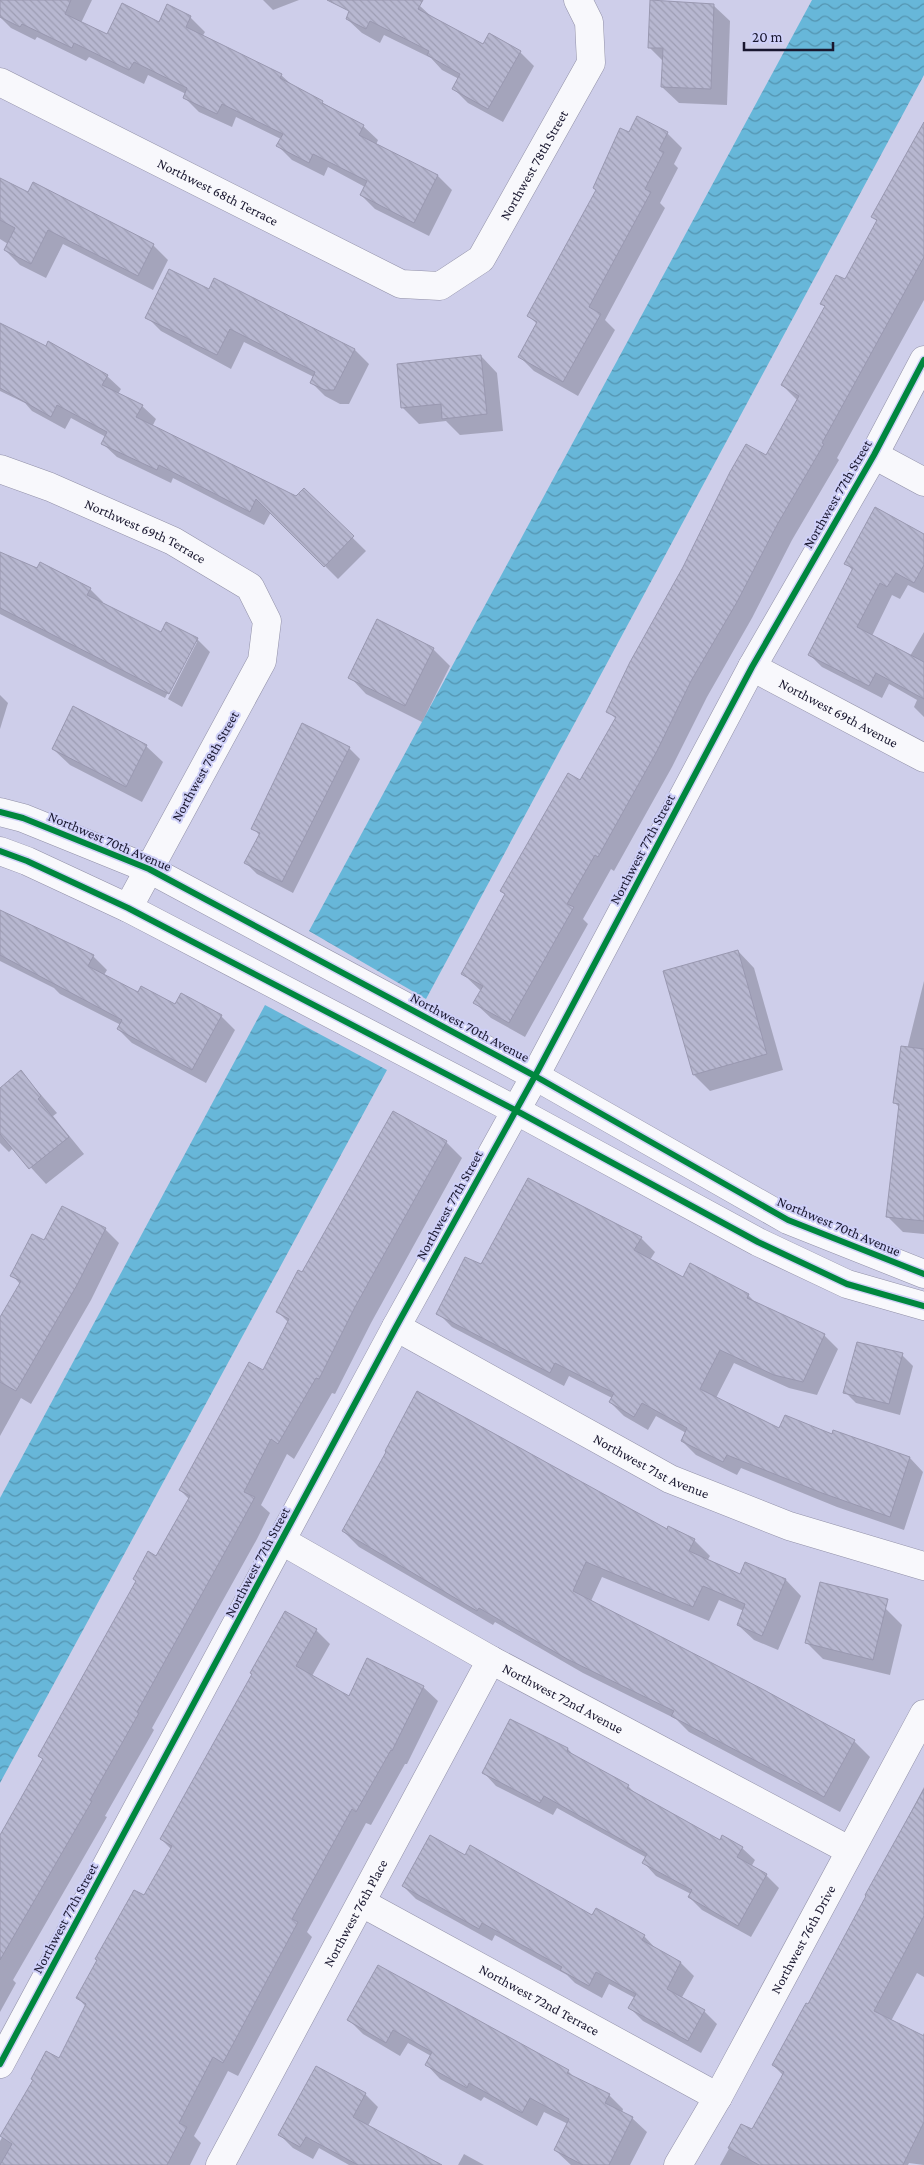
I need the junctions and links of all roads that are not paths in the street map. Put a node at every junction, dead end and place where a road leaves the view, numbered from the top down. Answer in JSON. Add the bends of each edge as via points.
{"nodes":[{"id":1,"x":583,"y":11,"type":"edge"},
{"id":2,"x":0,"y":82,"type":"edge"},
{"id":3,"x":440,"y":286,"type":"joint"},
{"id":4,"x":924,"y":360,"type":"edge"},
{"id":5,"x":874,"y":455,"type":"junction"},
{"id":6,"x":0,"y":469,"type":"edge"},
{"id":7,"x":924,"y":482,"type":"edge"},
{"id":8,"x":268,"y":621,"type":"joint"},
{"id":9,"x":752,"y":667,"type":"junction"},
{"id":10,"x":924,"y":758,"type":"edge"},
{"id":11,"x":0,"y":812,"type":"edge"},
{"id":12,"x":0,"y":851,"type":"edge"},
{"id":13,"x":149,"y":869,"type":"junction"},
{"id":14,"x":128,"y":908,"type":"junction"},
{"id":15,"x":535,"y":1076,"type":"junction"},
{"id":16,"x":514,"y":1110,"type":"junction"},
{"id":17,"x":924,"y":1274,"type":"edge"},
{"id":18,"x":924,"y":1306,"type":"edge"},
{"id":19,"x":396,"y":1328,"type":"junction"},
{"id":20,"x":282,"y":1541,"type":"junction"},
{"id":21,"x":924,"y":1566,"type":"edge"},
{"id":22,"x":491,"y":1660,"type":"junction"},
{"id":23,"x":924,"y":1714,"type":"edge"},
{"id":24,"x":849,"y":1850,"type":"junction"},
{"id":25,"x":362,"y":1903,"type":"junction"},
{"id":26,"x":0,"y":2064,"type":"edge"},
{"id":27,"x":718,"y":2097,"type":"junction"},
{"id":28,"x":231,"y":2161,"type":"edge"},
{"id":29,"x":678,"y":2165,"type":"edge"}],
"edges":[{"from":1,"to":3,"type":"street","name":"Northwest 78th Street","via":[[591,63],[481,259]]},
{"from":2,"to":3,"type":"street","name":"Northwest 68th Terrace","via":[[401,284]]},
{"from":4,"to":5,"type":"street","name":"Northwest 77th Street"},
{"from":5,"to":7,"type":"street"},
{"from":5,"to":9,"type":"street","name":"Northwest 77th Street"},
{"from":6,"to":8,"type":"street","name":"Northwest 69th Terrace","via":[[50,487],[173,541],[250,587]]},
{"from":8,"to":13,"type":"street","name":"Northwest 78th Street","via":[[262,661]]},
{"from":9,"to":10,"type":"street","name":"Northwest 69th Avenue"},
{"from":9,"to":15,"type":"street","name":"Northwest 77th Street"},
{"from":11,"to":13,"type":"street","name":"Northwest 70th Avenue","via":[[23,818]]},
{"from":12,"to":14,"type":"street","via":[[27,860]]},
{"from":13,"to":14,"type":"street","name":"Northwest 78th Street"},
{"from":13,"to":15,"type":"street","name":"Northwest 70th Avenue"},
{"from":14,"to":16,"type":"street"},
{"from":15,"to":16,"type":"street","name":"Northwest 77th Street"},
{"from":15,"to":17,"type":"street","name":"Northwest 70th Avenue","via":[[788,1220]]},
{"from":16,"to":18,"type":"street","via":[[758,1242],[847,1284]]},
{"from":16,"to":19,"type":"street","name":"Northwest 77th Street"},
{"from":19,"to":20,"type":"street","name":"Northwest 77th Street"},
{"from":19,"to":21,"type":"street","name":"Northwest 71st Avenue","via":[[670,1479],[789,1526]]},
{"from":20,"to":22,"type":"street","name":"Northwest 72nd Avenue"},
{"from":20,"to":26,"type":"street","name":"Northwest 77th Street"},
{"from":22,"to":24,"type":"street","name":"Northwest 72nd Avenue"},
{"from":22,"to":25,"type":"street","name":"Northwest 76th Place"},
{"from":23,"to":24,"type":"street","name":"Northwest 76th Drive"},
{"from":24,"to":27,"type":"street","name":"Northwest 76th Drive"},
{"from":25,"to":27,"type":"street","name":"Northwest 72nd Terrace"},
{"from":25,"to":28,"type":"street","name":"Northwest 76th Place"},
{"from":27,"to":29,"type":"street","name":"Northwest 76th Drive"}]}
